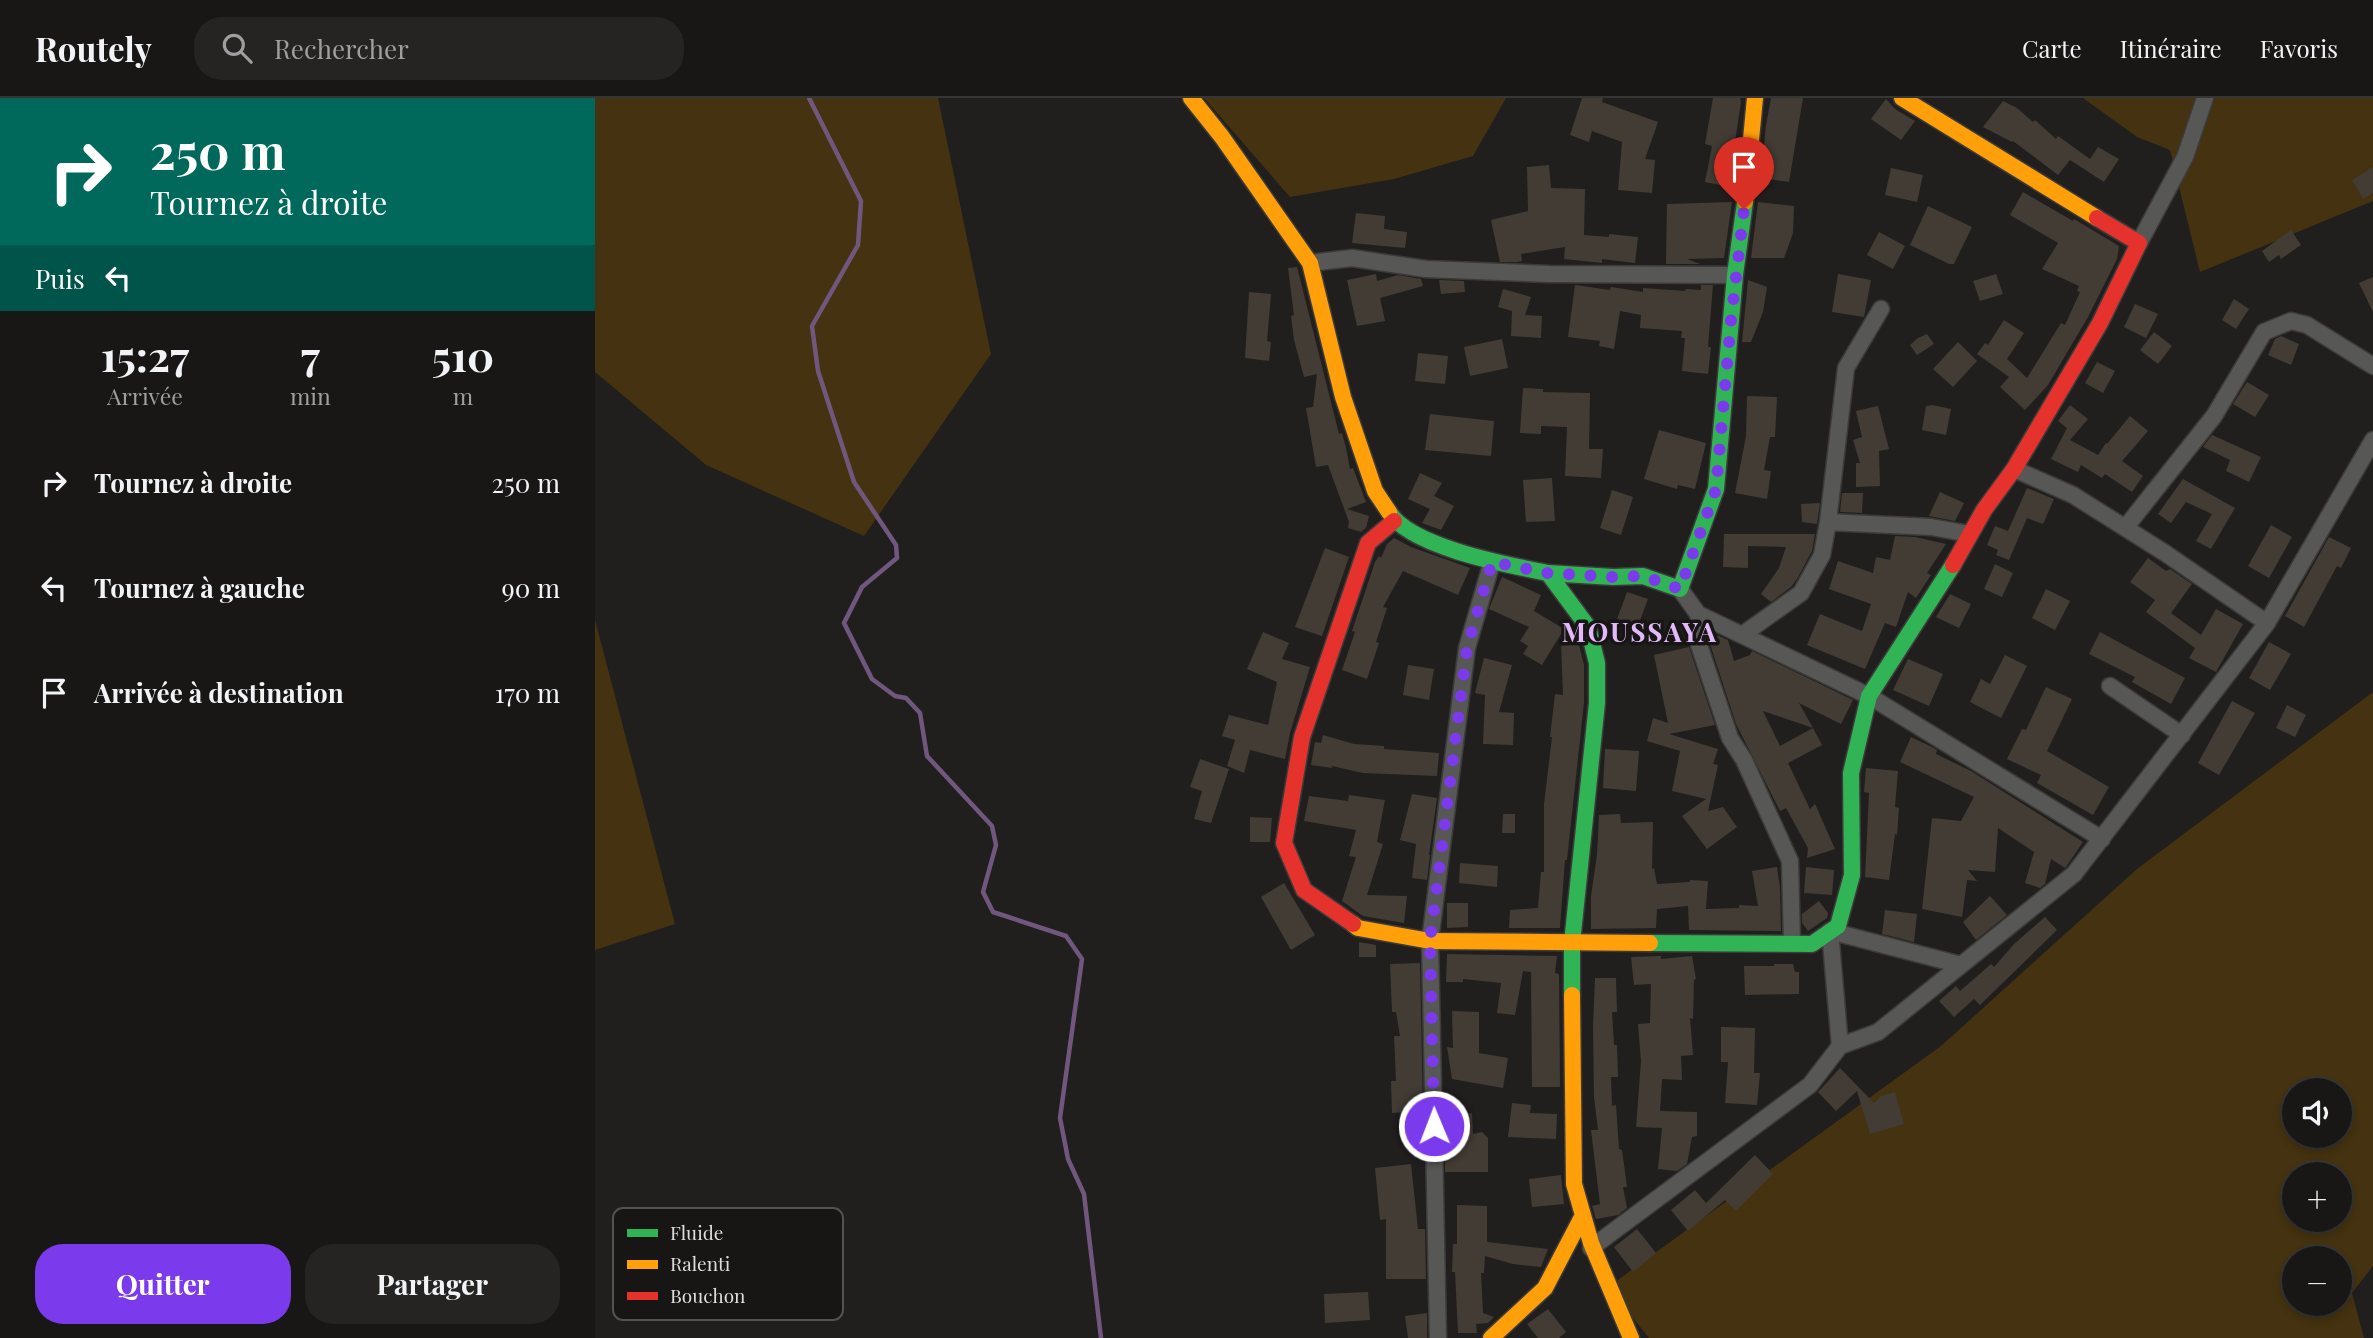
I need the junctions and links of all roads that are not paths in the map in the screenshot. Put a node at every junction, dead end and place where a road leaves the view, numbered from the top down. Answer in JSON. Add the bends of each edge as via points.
{"nodes":[{"id":1,"x":1191,"y":98,"type":"edge"},
{"id":2,"x":1755,"y":98,"type":"edge"},
{"id":3,"x":1902,"y":98,"type":"edge"},
{"id":4,"x":2205,"y":98,"type":"edge"},
{"id":5,"x":2139,"y":243,"type":"junction"},
{"id":6,"x":1310,"y":263,"type":"junction"},
{"id":7,"x":1735,"y":275,"type":"junction"},
{"id":8,"x":1881,"y":309,"type":"dead end"},
{"id":9,"x":2373,"y":366,"type":"edge"},
{"id":10,"x":2373,"y":440,"type":"edge"},
{"id":11,"x":2014,"y":469,"type":"junction"},
{"id":12,"x":1394,"y":521,"type":"junction"},
{"id":13,"x":1828,"y":523,"type":"junction"},
{"id":14,"x":2125,"y":528,"type":"junction"},
{"id":15,"x":1971,"y":534,"type":"junction"},
{"id":16,"x":1492,"y":562,"type":"junction"},
{"id":17,"x":1548,"y":573,"type":"junction"},
{"id":18,"x":1680,"y":589,"type":"junction"},
{"id":19,"x":1698,"y":614,"type":"junction"},
{"id":20,"x":2267,"y":623,"type":"junction"},
{"id":21,"x":1742,"y":635,"type":"junction"},
{"id":22,"x":2109,"y":686,"type":"dead end"},
{"id":23,"x":1869,"y":696,"type":"junction"},
{"id":24,"x":2182,"y":735,"type":"junction"},
{"id":25,"x":2102,"y":839,"type":"junction"},
{"id":26,"x":1830,"y":932,"type":"junction"},
{"id":27,"x":1430,"y":941,"type":"junction"},
{"id":28,"x":1572,"y":943,"type":"junction"},
{"id":29,"x":1792,"y":943,"type":"junction"},
{"id":30,"x":1961,"y":965,"type":"junction"},
{"id":31,"x":1840,"y":1046,"type":"junction"},
{"id":32,"x":1581,"y":1219,"type":"junction"},
{"id":33,"x":1591,"y":1248,"type":"junction"},
{"id":34,"x":1438,"y":1338,"type":"edge"},
{"id":35,"x":1491,"y":1338,"type":"edge"},
{"id":36,"x":1631,"y":1338,"type":"edge"}],
"edges":[{"from":1,"to":6,"type":"street"},
{"from":2,"to":7,"type":"street"},
{"from":3,"to":5,"type":"street"},
{"from":4,"to":5,"type":"street","via":[[2185,157]]},
{"from":5,"to":11,"type":"street","via":[[2100,323]]},
{"from":6,"to":7,"type":"street","via":[[1352,258],[1439,270]]},
{"from":6,"to":12,"type":"street","via":[[1343,397],[1375,491]]},
{"from":7,"to":18,"type":"street","via":[[1716,489]]},
{"from":8,"to":13,"type":"street","via":[[1846,368]]},
{"from":9,"to":14,"type":"street","via":[[2307,325],[2291,321],[2264,332],[2214,416]]},
{"from":10,"to":20,"type":"street"},
{"from":11,"to":14,"type":"street","via":[[2073,495]]},
{"from":11,"to":15,"type":"street"},
{"from":12,"to":16,"type":"street","via":[[1415,535]]},
{"from":12,"to":27,"type":"street","via":[[1368,543],[1302,737],[1284,842],[1304,890],[1358,928]]},
{"from":13,"to":15,"type":"street","via":[[1931,527]]},
{"from":13,"to":21,"type":"street","via":[[1822,555],[1801,593]]},
{"from":14,"to":20,"type":"street"},
{"from":15,"to":23,"type":"street"},
{"from":16,"to":17,"type":"street"},
{"from":16,"to":27,"type":"street","via":[[1467,648]]},
{"from":17,"to":18,"type":"street","via":[[1643,576]]},
{"from":17,"to":28,"type":"street","via":[[1588,627],[1597,663],[1597,703]]},
{"from":18,"to":19,"type":"street"},
{"from":19,"to":21,"type":"street"},
{"from":19,"to":29,"type":"street","via":[[1699,645],[1730,738],[1790,861]]},
{"from":20,"to":24,"type":"street"},
{"from":21,"to":23,"type":"street"},
{"from":22,"to":24,"type":"street"},
{"from":23,"to":25,"type":"street"},
{"from":23,"to":26,"type":"street","via":[[1851,773],[1851,875],[1837,926]]},
{"from":24,"to":25,"type":"street"},
{"from":25,"to":30,"type":"street","via":[[2074,874]]},
{"from":26,"to":29,"type":"street","via":[[1812,944]]},
{"from":26,"to":30,"type":"street"},
{"from":26,"to":31,"type":"street"},
{"from":27,"to":28,"type":"street"},
{"from":27,"to":34,"type":"street"},
{"from":28,"to":29,"type":"street"},
{"from":28,"to":32,"type":"street","via":[[1574,1184]]},
{"from":30,"to":31,"type":"street","via":[[1878,1031]]},
{"from":31,"to":33,"type":"street","via":[[1810,1085]]},
{"from":32,"to":33,"type":"street"},
{"from":32,"to":35,"type":"street","via":[[1545,1288]]},
{"from":33,"to":36,"type":"street"}]}
